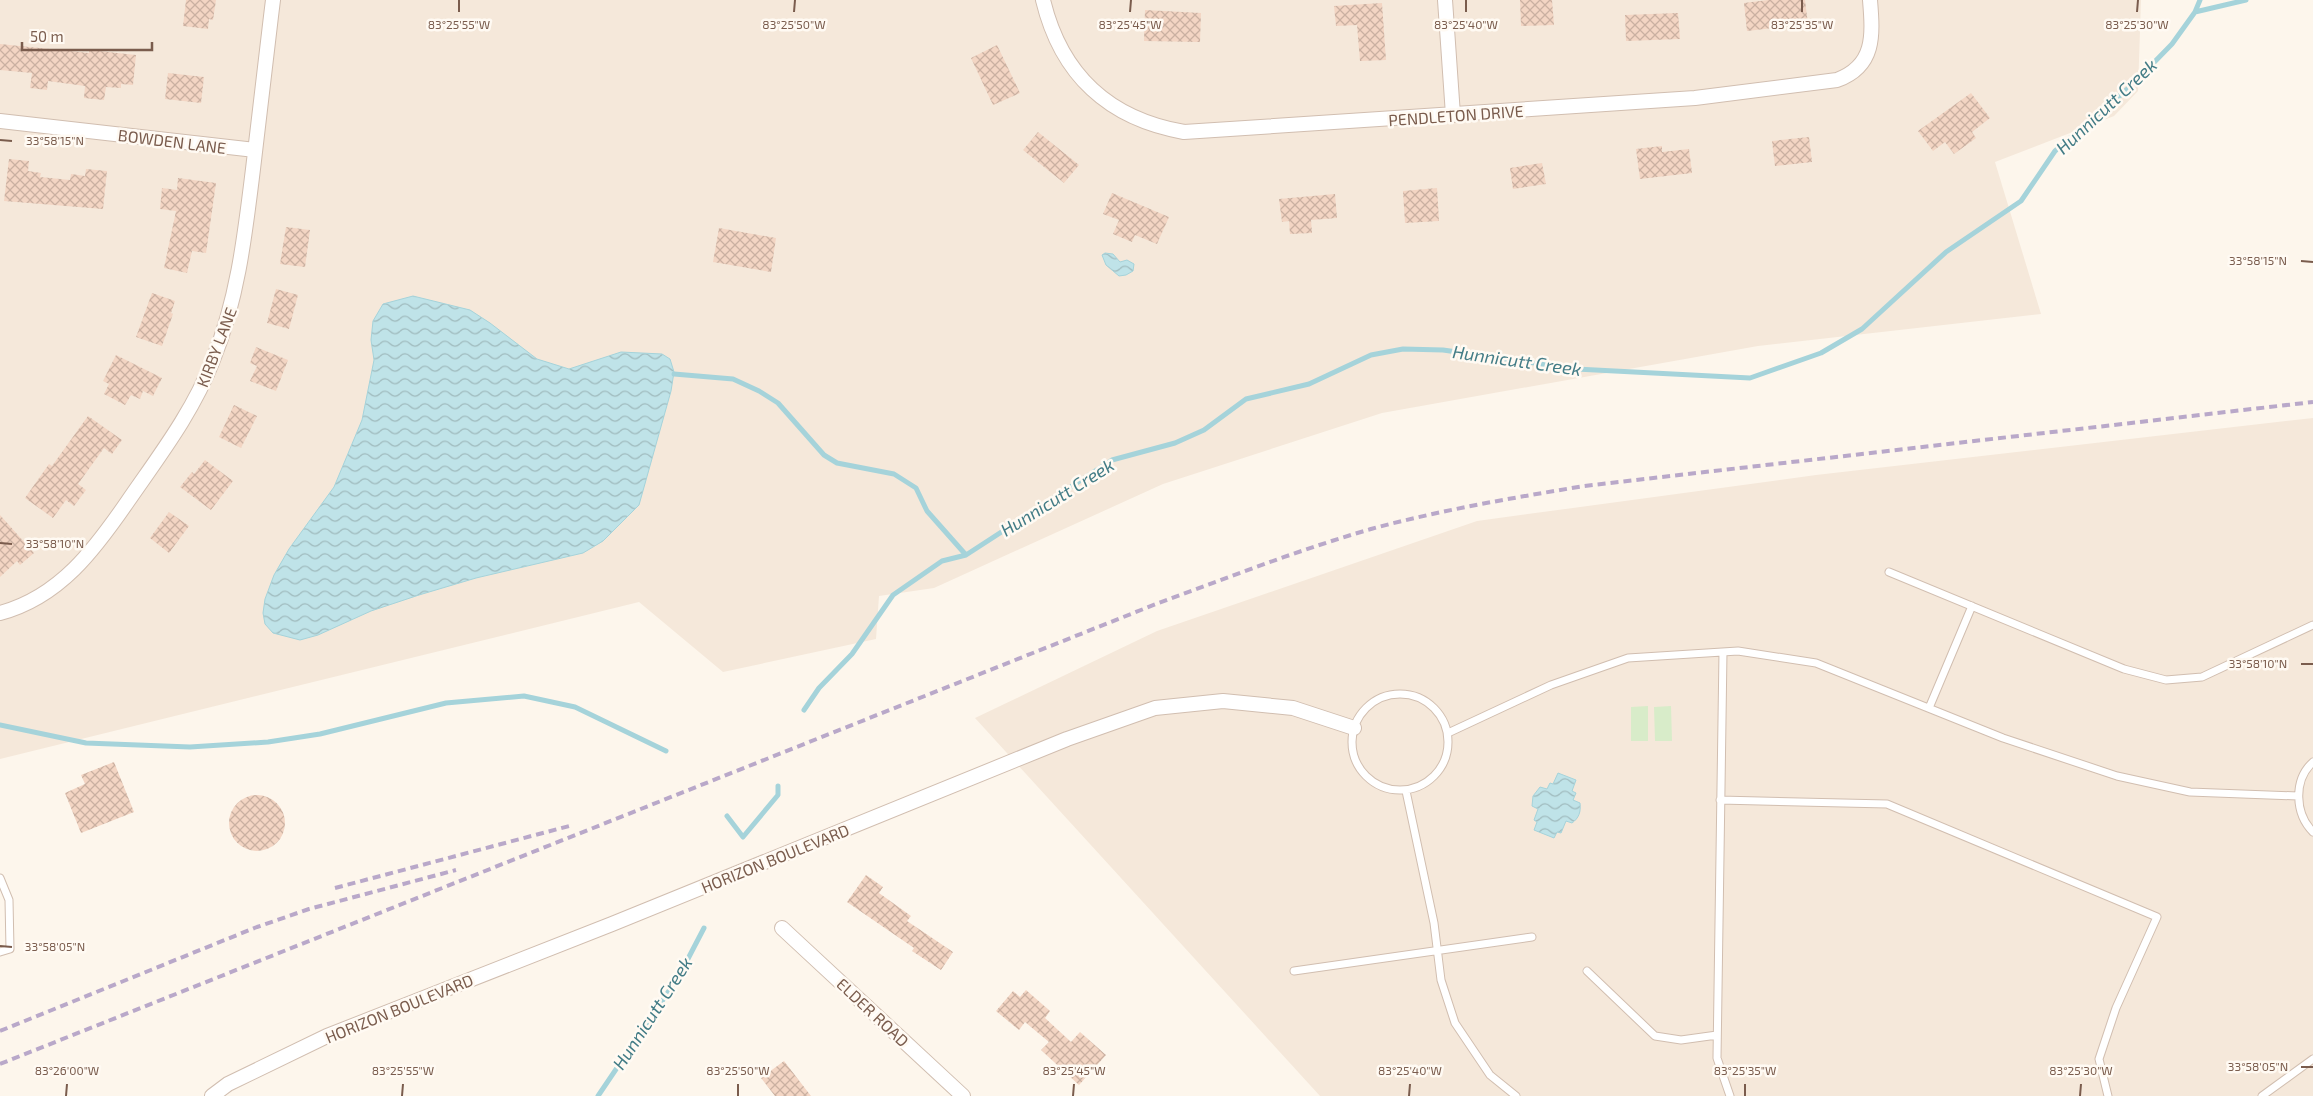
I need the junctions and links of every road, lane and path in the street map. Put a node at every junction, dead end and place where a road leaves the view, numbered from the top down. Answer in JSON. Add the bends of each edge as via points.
{"nodes":[{"id":1,"x":273,"y":0,"type":"edge"},
{"id":2,"x":1044,"y":0,"type":"edge"},
{"id":3,"x":1445,"y":0,"type":"edge"},
{"id":4,"x":1870,"y":0,"type":"edge"},
{"id":5,"x":1453,"y":115,"type":"junction"},
{"id":6,"x":0,"y":121,"type":"edge"},
{"id":7,"x":255,"y":150,"type":"junction"},
{"id":8,"x":1889,"y":572,"type":"dead end"},
{"id":9,"x":1972,"y":606,"type":"junction"},
{"id":10,"x":0,"y":613,"type":"edge"},
{"id":11,"x":2313,"y":625,"type":"edge"},
{"id":12,"x":1723,"y":652,"type":"junction"},
{"id":13,"x":1929,"y":708,"type":"junction"},
{"id":14,"x":1354,"y":728,"type":"junction"},
{"id":15,"x":1448,"y":733,"type":"junction"},
{"id":16,"x":2313,"y":762,"type":"edge"},
{"id":17,"x":1406,"y":791,"type":"junction"},
{"id":18,"x":2298,"y":796,"type":"junction"},
{"id":19,"x":1720,"y":800,"type":"junction"},
{"id":20,"x":2313,"y":832,"type":"edge"},
{"id":21,"x":0,"y":878,"type":"edge"},
{"id":22,"x":782,"y":928,"type":"dead end"},
{"id":23,"x":1532,"y":937,"type":"dead end"},
{"id":24,"x":1437,"y":950,"type":"junction"},
{"id":25,"x":0,"y":952,"type":"edge"},
{"id":26,"x":1294,"y":971,"type":"dead end"},
{"id":27,"x":1587,"y":971,"type":"dead end"},
{"id":28,"x":1717,"y":1035,"type":"junction"},
{"id":29,"x":2313,"y":1059,"type":"edge"},
{"id":30,"x":212,"y":1096,"type":"edge"},
{"id":31,"x":964,"y":1096,"type":"edge"},
{"id":32,"x":1516,"y":1096,"type":"edge"},
{"id":33,"x":1730,"y":1096,"type":"edge"},
{"id":34,"x":2108,"y":1096,"type":"edge"},
{"id":35,"x":2262,"y":1096,"type":"edge"}],
"edges":[{"from":1,"to":7,"type":"street","name":"KIRBY LANE"},
{"from":2,"to":5,"type":"street","name":"PENDLETON DRIVE","via":[[1048,22],[1072,68],[1113,107],[1136,120],[1161,128],[1207,132]]},
{"from":3,"to":5,"type":"street"},
{"from":4,"to":5,"type":"street","name":"PENDLETON DRIVE","via":[[1872,33],[1868,52],[1862,65],[1837,80],[1695,98]]},
{"from":6,"to":7,"type":"street","name":"BOWDEN LANE"},
{"from":7,"to":10,"type":"street","name":"KIRBY LANE","via":[[234,298],[213,361],[182,423],[109,529],[80,565],[58,583]]},
{"from":8,"to":9,"type":"lane"},
{"from":9,"to":11,"type":"lane","via":[[2124,669],[2166,680],[2202,676]]},
{"from":9,"to":13,"type":"lane"},
{"from":12,"to":13,"type":"lane","via":[[1738,651],[1816,663]]},
{"from":12,"to":15,"type":"lane","via":[[1628,658],[1551,685]]},
{"from":12,"to":19,"type":"lane"},
{"from":13,"to":18,"type":"lane","via":[[2003,738],[2117,776],[2190,792]]},
{"from":14,"to":15,"type":"lane","via":[[1372,703],[1387,696],[1403,694],[1432,706]]},
{"from":14,"to":17,"type":"lane","via":[[1355,760],[1363,774],[1390,790]]},
{"from":14,"to":30,"type":"street","name":"HORIZON BOULEVARD","via":[[1294,708],[1223,702],[1155,708],[1067,738],[612,924],[327,1036],[228,1084]]},
{"from":15,"to":17,"type":"lane","via":[[1446,757],[1435,777]]},
{"from":16,"to":18,"type":"lane","via":[[2302,779]]},
{"from":17,"to":24,"type":"lane"},
{"from":18,"to":20,"type":"lane","via":[[2300,812]]},
{"from":19,"to":28,"type":"lane"},
{"from":19,"to":34,"type":"lane","via":[[1887,804],[2157,917],[2116,1008],[2099,1059]]},
{"from":21,"to":25,"type":"lane","via":[[9,900],[10,949]]},
{"from":22,"to":31,"type":"street","name":"ELDER ROAD"},
{"from":23,"to":24,"type":"lane"},
{"from":24,"to":26,"type":"lane"},
{"from":24,"to":32,"type":"lane","via":[[1441,980],[1455,1023],[1490,1075]]},
{"from":27,"to":28,"type":"lane","via":[[1654,1036],[1681,1040]]},
{"from":28,"to":33,"type":"lane","via":[[1717,1058]]},
{"from":29,"to":35,"type":"lane"}]}
